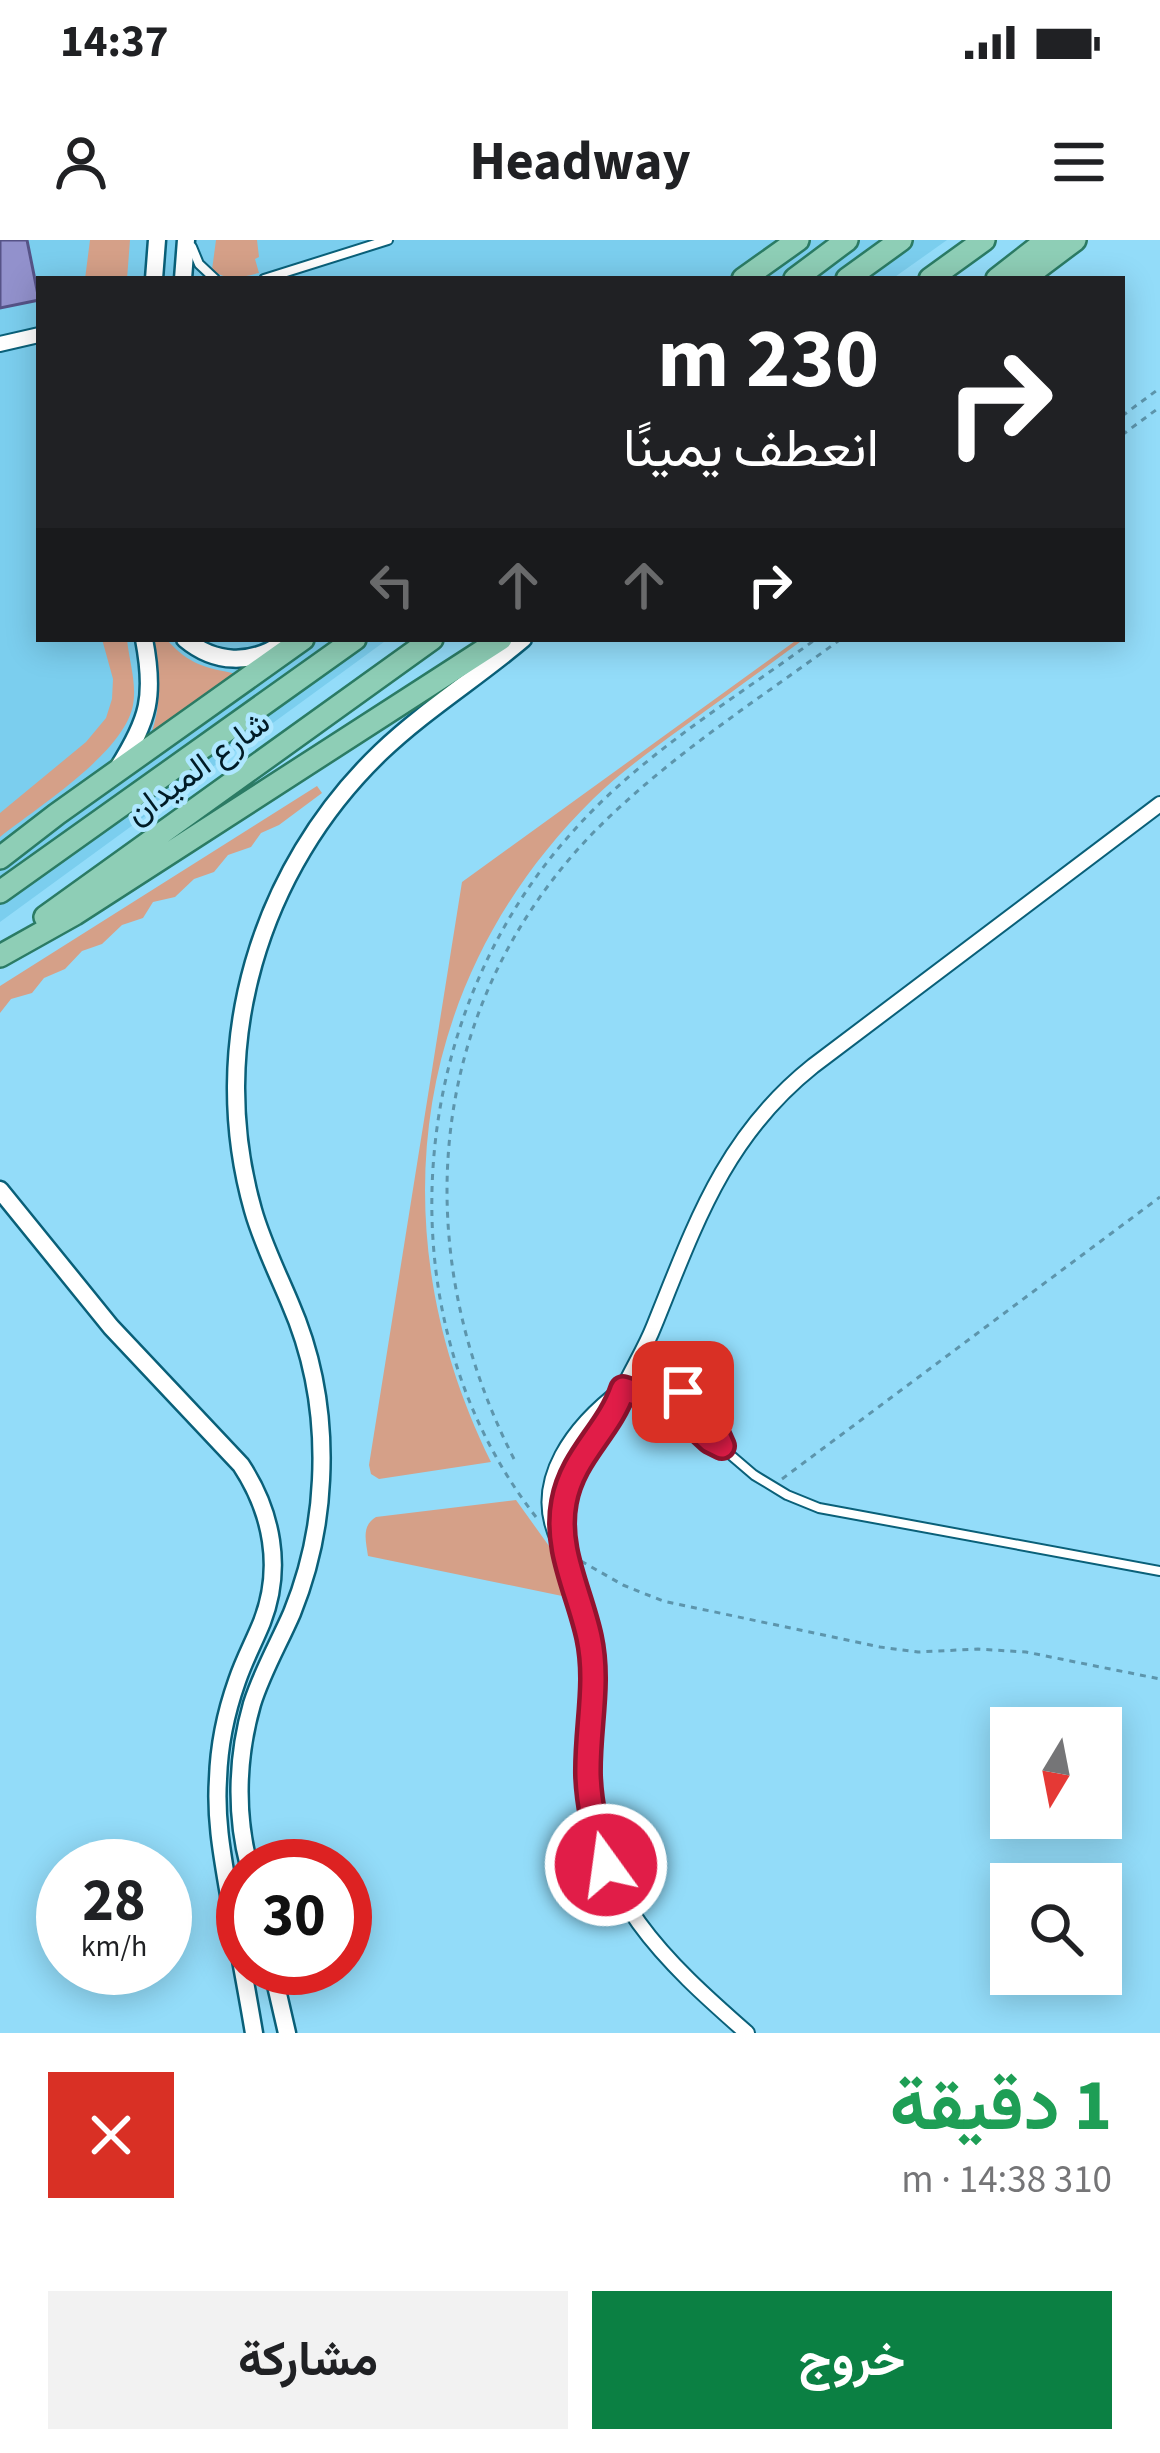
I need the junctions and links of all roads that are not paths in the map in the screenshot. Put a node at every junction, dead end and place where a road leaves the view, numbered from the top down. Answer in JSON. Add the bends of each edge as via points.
{"nodes":[{"id":1,"x":157,"y":240,"type":"edge"},
{"id":2,"x":188,"y":240,"type":"edge"},
{"id":3,"x":388,"y":240,"type":"edge"},
{"id":4,"x":798,"y":240,"type":"edge"},
{"id":5,"x":848,"y":240,"type":"edge"},
{"id":6,"x":901,"y":240,"type":"edge"},
{"id":7,"x":983,"y":240,"type":"edge"},
{"id":8,"x":1047,"y":240,"type":"edge"},
{"id":9,"x":1075,"y":240,"type":"edge"},
{"id":10,"x":153,"y":276,"type":"edge"},
{"id":11,"x":183,"y":276,"type":"edge"},
{"id":12,"x":212,"y":276,"type":"edge"},
{"id":13,"x":274,"y":276,"type":"edge"},
{"id":14,"x":747,"y":276,"type":"edge"},
{"id":15,"x":798,"y":276,"type":"edge"},
{"id":16,"x":851,"y":276,"type":"edge"},
{"id":17,"x":934,"y":276,"type":"edge"},
{"id":18,"x":1002,"y":276,"type":"edge"},
{"id":19,"x":1027,"y":276,"type":"edge"},
{"id":20,"x":36,"y":336,"type":"edge"},
{"id":21,"x":1,"y":344,"type":"edge"},
{"id":22,"x":144,"y":642,"type":"edge"},
{"id":23,"x":190,"y":642,"type":"edge"},
{"id":24,"x":284,"y":642,"type":"edge"},
{"id":25,"x":299,"y":642,"type":"edge"},
{"id":26,"x":352,"y":642,"type":"edge"},
{"id":27,"x":428,"y":642,"type":"edge"},
{"id":28,"x":496,"y":642,"type":"edge"},
{"id":29,"x":519,"y":642,"type":"edge"},
{"id":30,"x":115,"y":774,"type":"junction"},
{"id":31,"x":1160,"y":804,"type":"edge"},
{"id":32,"x":0,"y":858,"type":"edge"},
{"id":33,"x":0,"y":892,"type":"edge"},
{"id":34,"x":0,"y":952,"type":"edge"},
{"id":35,"x":0,"y":1190,"type":"edge"},
{"id":36,"x":649,"y":1338,"type":"junction"},
{"id":37,"x":623,"y":1389,"type":"junction"},
{"id":38,"x":722,"y":1446,"type":"junction"},
{"id":39,"x":1160,"y":1571,"type":"edge"},
{"id":40,"x":244,"y":1839,"type":"edge"},
{"id":41,"x":278,"y":1995,"type":"edge"},
{"id":42,"x":254,"y":2033,"type":"edge"},
{"id":43,"x":286,"y":2033,"type":"edge"},
{"id":44,"x":747,"y":2033,"type":"edge"}],
"edges":[{"from":1,"to":10,"type":"street"},
{"from":2,"to":11,"type":"street"},
{"from":2,"to":12,"type":"lane"},
{"from":3,"to":13,"type":"lane"},
{"from":4,"to":14,"type":"main road"},
{"from":5,"to":15,"type":"main road"},
{"from":6,"to":16,"type":"main road"},
{"from":7,"to":17,"type":"main road"},
{"from":8,"to":18,"type":"main road"},
{"from":9,"to":19,"type":"main road"},
{"from":20,"to":21,"type":"street"},
{"from":22,"to":30,"type":"street","via":[[148,712]]},
{"from":23,"to":24,"type":"street","via":[[232,659]]},
{"from":25,"to":30,"type":"main road"},
{"from":26,"to":33,"type":"main road","name":"شارع الميدان"},
{"from":27,"to":34,"type":"main road","name":"شارع الميدان"},
{"from":28,"to":34,"type":"main road","via":[[75,914]]},
{"from":29,"to":40,"type":"street","via":[[404,731],[328,811],[278,895],[245,995],[236,1075],[240,1151],[260,1234],[308,1353],[322,1456],[309,1561],[243,1746]]},
{"from":30,"to":32,"type":"main road"},
{"from":31,"to":36,"type":"street","via":[[773,1100],[710,1194]]},
{"from":35,"to":42,"type":"street","via":[[111,1327],[230,1451],[266,1514],[272,1586],[229,1706],[217,1803]]},
{"from":36,"to":37,"type":"street"},
{"from":36,"to":38,"type":"lane"},
{"from":37,"to":38,"type":"lane","via":[[671,1404]]},
{"from":37,"to":44,"type":"street","via":[[581,1455],[562,1517],[592,1656],[593,1821],[606,1865],[653,1944]]},
{"from":38,"to":39,"type":"lane","via":[[771,1487],[836,1512]]},
{"from":41,"to":43,"type":"street"}]}
